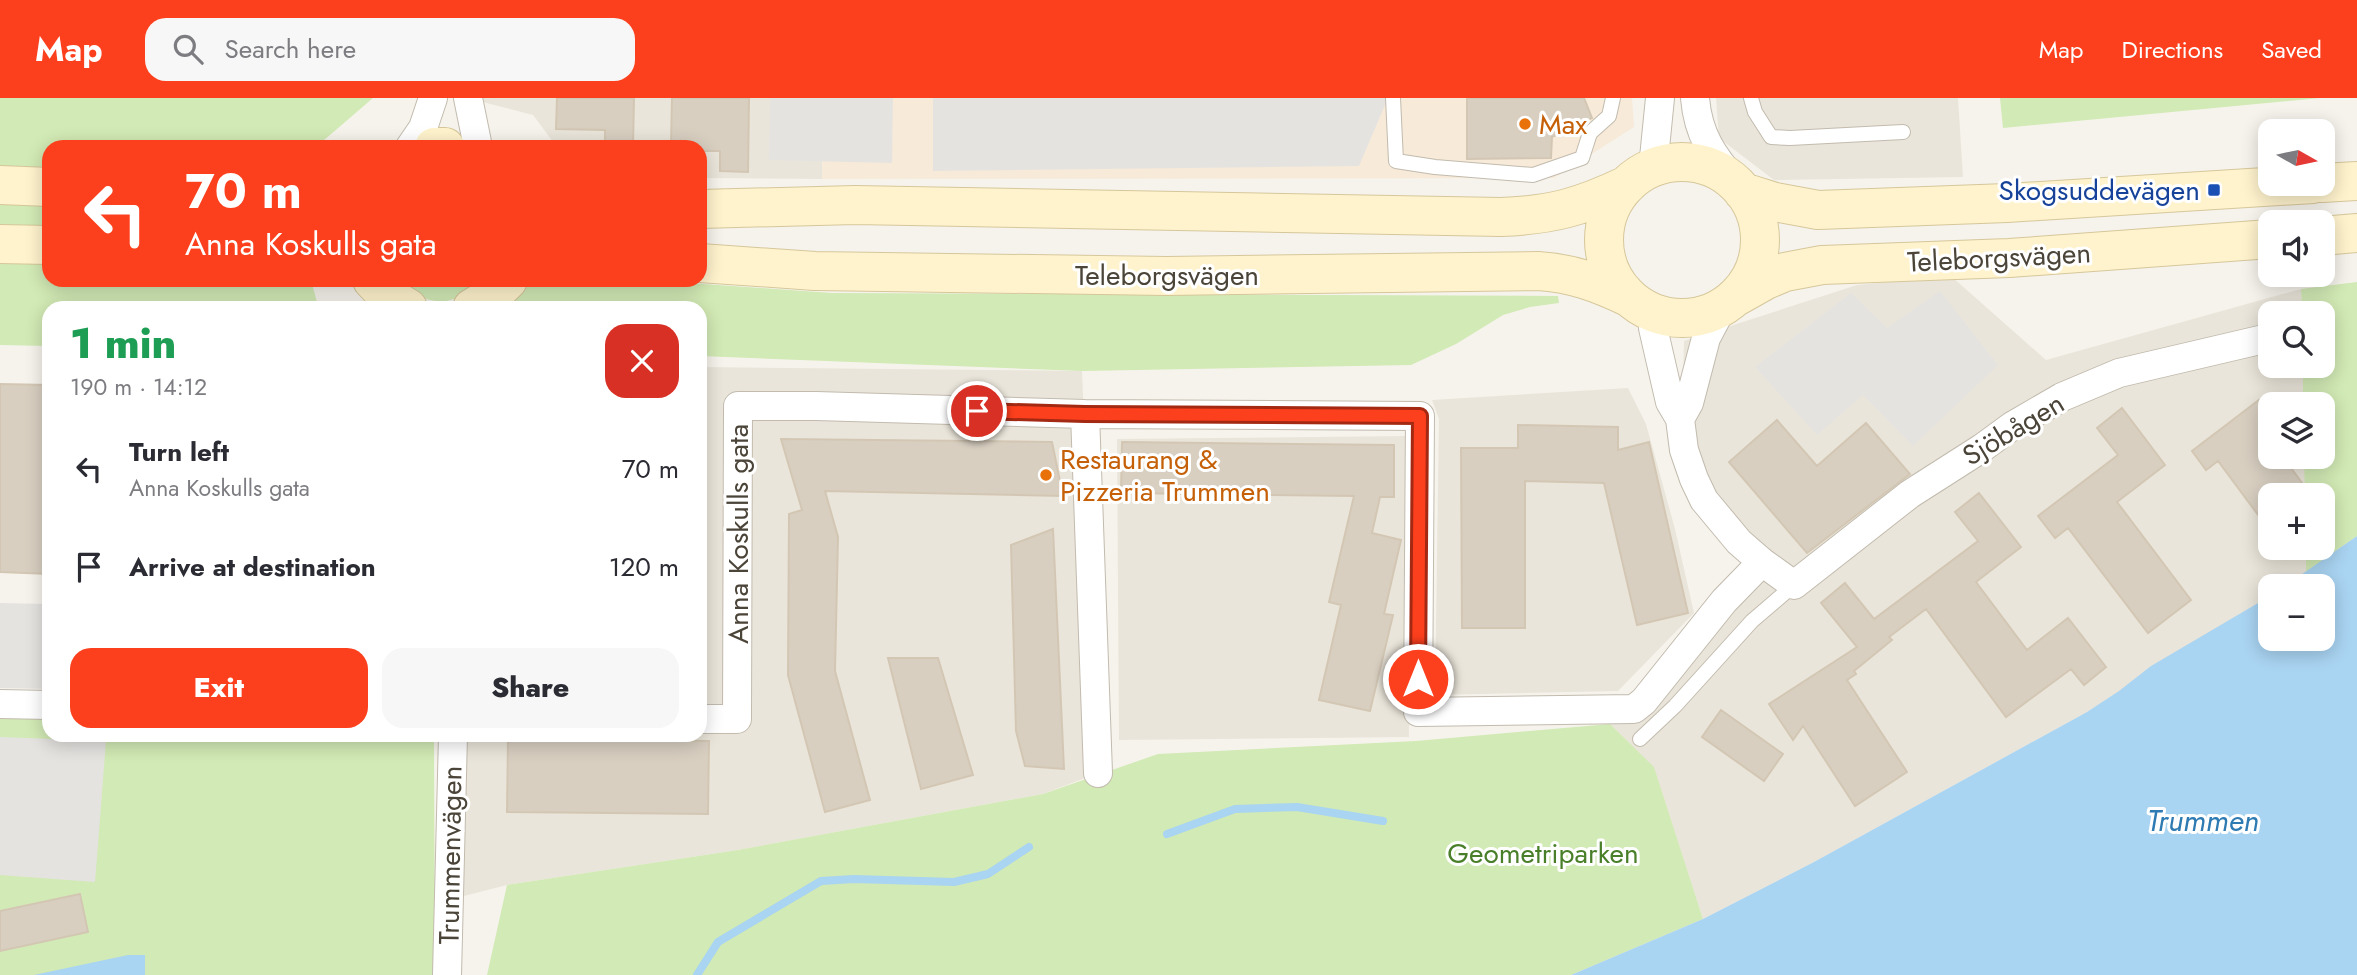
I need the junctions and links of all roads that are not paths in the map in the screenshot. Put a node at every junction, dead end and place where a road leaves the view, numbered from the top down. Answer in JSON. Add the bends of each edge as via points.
{"nodes":[{"id":1,"x":433,"y":98,"type":"edge"},
{"id":2,"x":468,"y":98,"type":"edge"},
{"id":3,"x":1393,"y":98,"type":"edge"},
{"id":4,"x":1613,"y":98,"type":"edge"},
{"id":5,"x":1660,"y":98,"type":"edge"},
{"id":6,"x":1695,"y":98,"type":"edge"},
{"id":7,"x":1751,"y":98,"type":"edge"},
{"id":8,"x":1903,"y":132,"type":"dead end"},
{"id":9,"x":415,"y":140,"type":"edge"},
{"id":10,"x":477,"y":140,"type":"edge"},
{"id":11,"x":1640,"y":176,"type":"junction"},
{"id":12,"x":2357,"y":181,"type":"edge"},
{"id":13,"x":2335,"y":182,"type":"edge"},
{"id":14,"x":0,"y":185,"type":"edge"},
{"id":15,"x":42,"y":187,"type":"edge"},
{"id":16,"x":2258,"y":187,"type":"edge"},
{"id":17,"x":1740,"y":188,"type":"junction"},
{"id":18,"x":707,"y":209,"type":"edge"},
{"id":19,"x":2357,"y":233,"type":"edge"},
{"id":20,"x":2335,"y":235,"type":"edge"},
{"id":21,"x":2258,"y":240,"type":"edge"},
{"id":22,"x":0,"y":244,"type":"edge"},
{"id":23,"x":42,"y":245,"type":"edge"},
{"id":24,"x":707,"y":263,"type":"edge"},
{"id":25,"x":378,"y":287,"type":"edge"},
{"id":26,"x":501,"y":287,"type":"edge"},
{"id":27,"x":396,"y":301,"type":"edge"},
{"id":28,"x":484,"y":301,"type":"edge"},
{"id":29,"x":1728,"y":302,"type":"junction"},
{"id":30,"x":1643,"y":305,"type":"junction"},
{"id":31,"x":2258,"y":340,"type":"edge"},
{"id":32,"x":1085,"y":414,"type":"junction"},
{"id":33,"x":1680,"y":419,"type":"junction"},
{"id":34,"x":1762,"y":562,"type":"junction"},
{"id":35,"x":1794,"y":585,"type":"junction"},
{"id":36,"x":0,"y":704,"type":"edge"},
{"id":37,"x":42,"y":705,"type":"edge"},
{"id":38,"x":707,"y":719,"type":"edge"},
{"id":39,"x":1640,"y":739,"type":"dead end"},
{"id":40,"x":453,"y":742,"type":"edge"},
{"id":41,"x":1098,"y":773,"type":"dead end"},
{"id":42,"x":447,"y":975,"type":"edge"}],
"edges":[{"from":1,"to":9,"type":"street"},
{"from":2,"to":10,"type":"street"},
{"from":3,"to":4,"type":"lane","via":[[1396,161],[1533,175],[1582,158],[1590,133],[1609,116]]},
{"from":5,"to":11,"type":"street"},
{"from":6,"to":17,"type":"street","via":[[1708,147]]},
{"from":7,"to":8,"type":"lane","via":[[1771,137]]},
{"from":11,"to":17,"type":"main road","via":[[1665,164],[1690,163],[1715,169]]},
{"from":11,"to":18,"type":"main road","via":[[1572,209],[1502,217],[855,205]]},
{"from":11,"to":30,"type":"main road","via":[[1617,197],[1605,242],[1612,272]]},
{"from":12,"to":13,"type":"main road"},
{"from":14,"to":15,"type":"main road"},
{"from":16,"to":17,"type":"main road","name":"Teleborgsvägen","via":[[1818,210]]},
{"from":17,"to":29,"type":"main road","via":[[1756,214],[1759,253],[1750,278]]},
{"from":19,"to":20,"type":"main road"},
{"from":21,"to":29,"type":"main road","name":"Teleborgsvägen","via":[[2009,258],[1822,265],[1785,272]]},
{"from":22,"to":23,"type":"main road"},
{"from":24,"to":30,"type":"main road","name":"Teleborgsvägen","via":[[816,271],[1167,276],[1558,272],[1592,280]]},
{"from":25,"to":27,"type":"main road"},
{"from":26,"to":28,"type":"main road"},
{"from":29,"to":30,"type":"main road","via":[[1697,317],[1669,317]]},
{"from":29,"to":33,"type":"street","via":[[1706,338],[1689,403]]},
{"from":30,"to":33,"type":"street","via":[[1670,402]]},
{"from":31,"to":35,"type":"street","name":"Sjöbågen","via":[[2119,373],[2062,397],[1910,494]]},
{"from":32,"to":34,"type":"street","name":"Anna Koskulls gata","via":[[1420,416],[1418,712],[1634,709]]},
{"from":32,"to":38,"type":"street","name":"Anna Koskulls gata","via":[[738,406],[737,719]]},
{"from":32,"to":41,"type":"street"},
{"from":33,"to":34,"type":"street","via":[[1684,450],[1704,500]]},
{"from":34,"to":35,"type":"street"},
{"from":35,"to":39,"type":"lane","name":"Sjöbågen","via":[[1752,621]]},
{"from":36,"to":37,"type":"street"},
{"from":40,"to":42,"type":"street","name":"Trummenvägen"}]}
